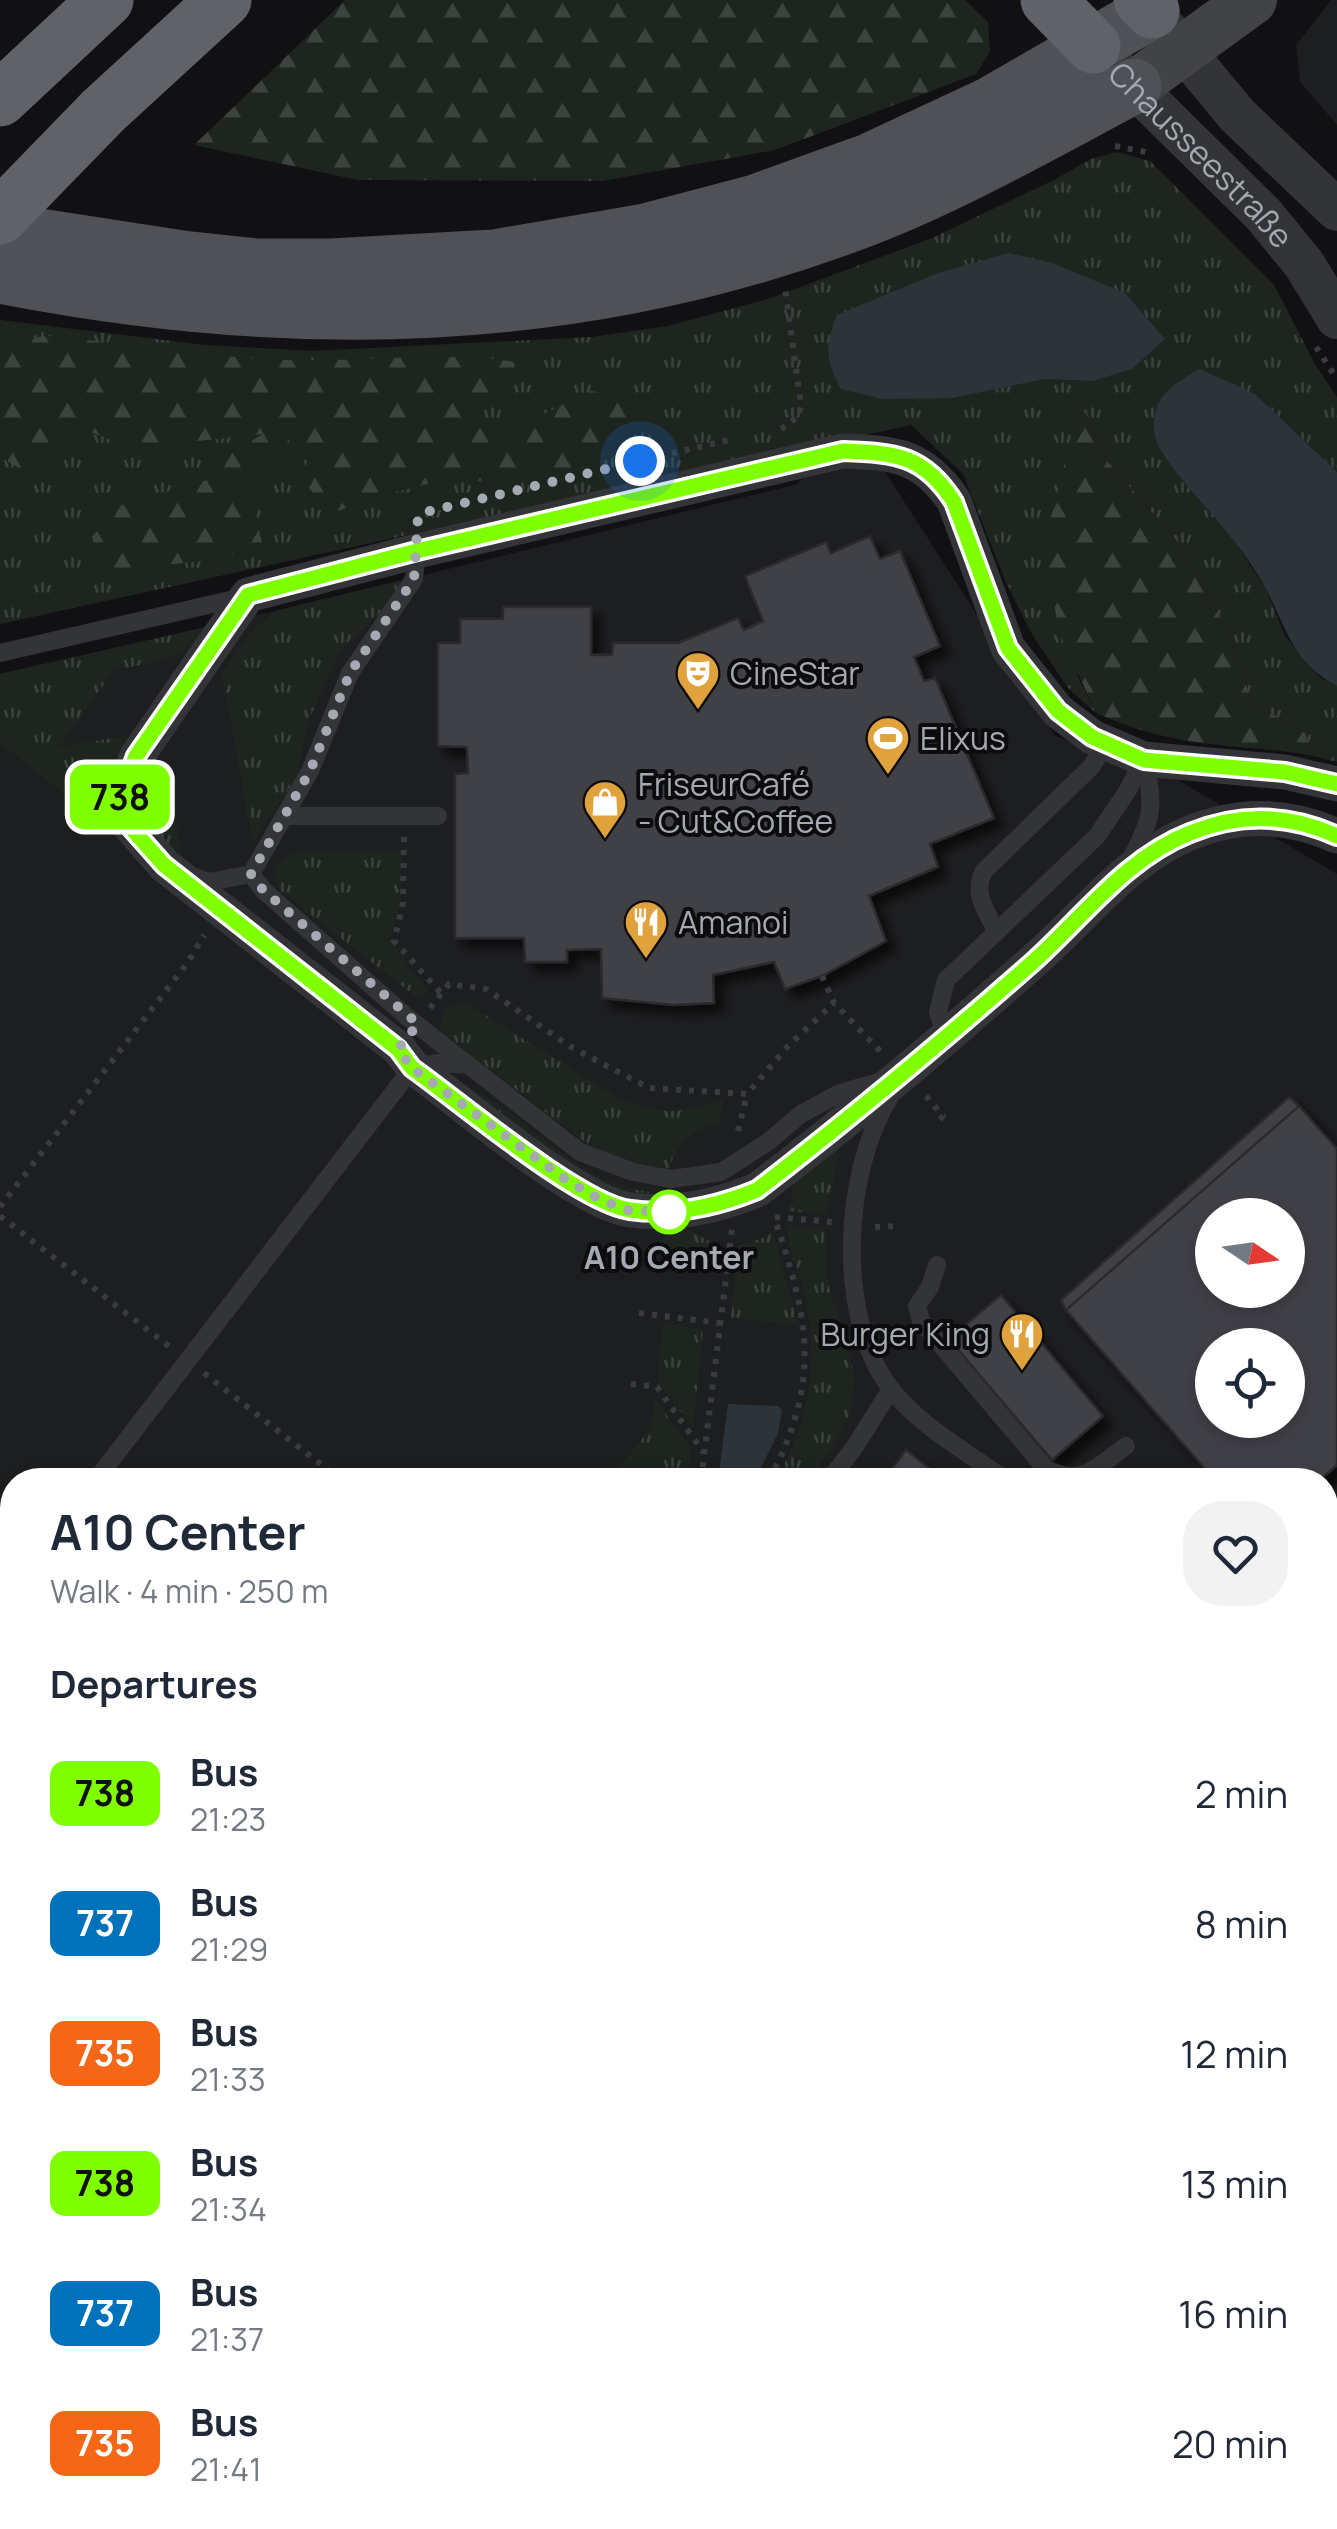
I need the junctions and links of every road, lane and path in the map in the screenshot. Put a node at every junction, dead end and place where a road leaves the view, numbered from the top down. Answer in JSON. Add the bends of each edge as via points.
{"nodes":[{"id":1,"x":106,"y":0,"type":"edge"},
{"id":2,"x":224,"y":0,"type":"edge"},
{"id":3,"x":1048,"y":0,"type":"edge"},
{"id":4,"x":1252,"y":0,"type":"edge"},
{"id":5,"x":1161,"y":16,"type":"edge"},
{"id":6,"x":1094,"y":46,"type":"junction"},
{"id":7,"x":1134,"y":86,"type":"junction"},
{"id":8,"x":0,"y":99,"type":"edge"},
{"id":9,"x":1337,"y":210,"type":"edge"},
{"id":10,"x":0,"y":217,"type":"edge"},
{"id":11,"x":0,"y":230,"type":"edge"},
{"id":12,"x":70,"y":266,"type":"junction"},
{"id":13,"x":0,"y":276,"type":"edge"},
{"id":14,"x":785,"y":286,"type":"dead end"},
{"id":15,"x":1337,"y":318,"type":"edge"},
{"id":16,"x":766,"y":432,"type":"dead end"},
{"id":17,"x":748,"y":436,"type":"dead end"},
{"id":18,"x":616,"y":466,"type":"dead end"},
{"id":19,"x":417,"y":551,"type":"junction"},
{"id":20,"x":248,"y":595,"type":"junction"},
{"id":21,"x":0,"y":652,"type":"edge"},
{"id":22,"x":1106,"y":744,"type":"junction"},
{"id":23,"x":1144,"y":760,"type":"junction"},
{"id":24,"x":1337,"y":784,"type":"edge"},
{"id":25,"x":285,"y":816,"type":"junction"},
{"id":26,"x":405,"y":816,"type":"junction"},
{"id":27,"x":438,"y":816,"type":"dead end"},
{"id":28,"x":1337,"y":836,"type":"edge"},
{"id":29,"x":164,"y":865,"type":"junction"},
{"id":30,"x":251,"y":874,"type":"junction"},
{"id":31,"x":1119,"y":878,"type":"junction"},
{"id":32,"x":222,"y":913,"type":"junction"},
{"id":33,"x":997,"y":932,"type":"junction"},
{"id":34,"x":822,"y":976,"type":"dead end"},
{"id":35,"x":442,"y":993,"type":"junction"},
{"id":36,"x":834,"y":1003,"type":"junction"},
{"id":37,"x":418,"y":1024,"type":"junction"},
{"id":38,"x":948,"y":1037,"type":"junction"},
{"id":39,"x":469,"y":1065,"type":"junction"},
{"id":40,"x":412,"y":1068,"type":"junction"},
{"id":41,"x":912,"y":1081,"type":"junction"},
{"id":42,"x":747,"y":1094,"type":"junction"},
{"id":43,"x":936,"y":1122,"type":"dead end"},
{"id":44,"x":744,"y":1183,"type":"junction"},
{"id":45,"x":0,"y":1207,"type":"edge"},
{"id":46,"x":900,"y":1226,"type":"dead end"},
{"id":47,"x":884,"y":1229,"type":"dead end"},
{"id":48,"x":936,"y":1265,"type":"dead end"},
{"id":49,"x":639,"y":1313,"type":"dead end"},
{"id":50,"x":720,"y":1323,"type":"junction"},
{"id":51,"x":631,"y":1384,"type":"dead end"},
{"id":52,"x":891,"y":1388,"type":"junction"},
{"id":53,"x":1126,"y":1446,"type":"dead end"},
{"id":54,"x":705,"y":1454,"type":"junction"},
{"id":55,"x":105,"y":1468,"type":"edge"},
{"id":56,"x":703,"y":1468,"type":"edge"},
{"id":57,"x":774,"y":1468,"type":"edge"},
{"id":58,"x":838,"y":1468,"type":"edge"},
{"id":59,"x":988,"y":1468,"type":"edge"},
{"id":60,"x":1045,"y":1468,"type":"edge"},
{"id":61,"x":1094,"y":1468,"type":"edge"}],
"edges":[{"from":1,"to":8,"type":"highway"},
{"from":2,"to":10,"type":"highway"},
{"from":3,"to":6,"type":"highway"},
{"from":4,"to":5,"type":"main road"},
{"from":5,"to":6,"type":"main road"},
{"from":5,"to":7,"type":"main road"},
{"from":5,"to":9,"type":"street","name":"Chausseestraße","via":[[1236,114]]},
{"from":6,"to":7,"type":"street","name":"Chausseestraße"},
{"from":6,"to":12,"type":"main road","via":[[872,160],[755,202],[645,231],[494,258]]},
{"from":7,"to":12,"type":"main road","via":[[857,222],[598,294],[358,314],[251,311],[156,302]]},
{"from":7,"to":15,"type":"street","name":"Chausseestraße","via":[[1281,234]]},
{"from":11,"to":12,"type":"main road"},
{"from":12,"to":13,"type":"main road"},
{"from":14,"to":16,"type":"path","via":[[799,416]]},
{"from":17,"to":18,"type":"path"},
{"from":19,"to":20,"type":"street"},
{"from":19,"to":22,"type":"street","via":[[843,451],[902,458],[924,466],[954,502],[1008,648],[1058,711]]},
{"from":19,"to":25,"type":"lane","via":[[414,579],[350,673]]},
{"from":20,"to":21,"type":"lane"},
{"from":20,"to":29,"type":"street","via":[[136,756],[118,803],[124,820]]},
{"from":22,"to":23,"type":"street"},
{"from":22,"to":33,"type":"lane","via":[[1091,768],[984,871],[979,897]]},
{"from":23,"to":24,"type":"street","via":[[1285,772]]},
{"from":23,"to":31,"type":"lane","via":[[1153,807]]},
{"from":23,"to":33,"type":"lane","via":[[1097,836]]},
{"from":25,"to":26,"type":"lane"},
{"from":25,"to":30,"type":"lane"},
{"from":26,"to":27,"type":"lane"},
{"from":26,"to":35,"type":"path","via":[[404,903],[394,941]]},
{"from":28,"to":31,"type":"street","via":[[1278,818],[1219,822],[1161,848]]},
{"from":29,"to":30,"type":"lane","via":[[209,882]]},
{"from":29,"to":32,"type":"street"},
{"from":30,"to":37,"type":"lane"},
{"from":31,"to":38,"type":"street"},
{"from":32,"to":40,"type":"street","via":[[398,1049]]},
{"from":32,"to":45,"type":"path"},
{"from":33,"to":38,"type":"lane","via":[[946,980],[938,1012]]},
{"from":34,"to":36,"type":"path"},
{"from":35,"to":37,"type":"path"},
{"from":35,"to":42,"type":"path","via":[[448,984],[486,988],[570,1047],[650,1088]]},
{"from":36,"to":41,"type":"path"},
{"from":36,"to":42,"type":"path"},
{"from":37,"to":39,"type":"lane"},
{"from":38,"to":41,"type":"street"},
{"from":39,"to":40,"type":"lane"},
{"from":39,"to":44,"type":"lane","via":[[580,1152],[671,1180],[721,1172]]},
{"from":40,"to":44,"type":"street","via":[[568,1181],[626,1210],[669,1212]]},
{"from":40,"to":55,"type":"lane"},
{"from":41,"to":43,"type":"path","via":[[943,1116]]},
{"from":41,"to":44,"type":"street"},
{"from":41,"to":52,"type":"lane","via":[[879,1114],[850,1224],[860,1311]]},
{"from":42,"to":44,"type":"path","via":[[734,1148]]},
{"from":44,"to":50,"type":"path"},
{"from":44,"to":57,"type":"path","via":[[774,1217],[805,1326],[806,1372]]},
{"from":46,"to":47,"type":"path"},
{"from":48,"to":60,"type":"lane","via":[[917,1306],[921,1321]]},
{"from":49,"to":50,"type":"path"},
{"from":50,"to":54,"type":"path"},
{"from":51,"to":54,"type":"path","via":[[657,1386]]},
{"from":52,"to":58,"type":"lane"},
{"from":52,"to":59,"type":"lane"},
{"from":53,"to":61,"type":"lane"},
{"from":54,"to":56,"type":"path"}]}
